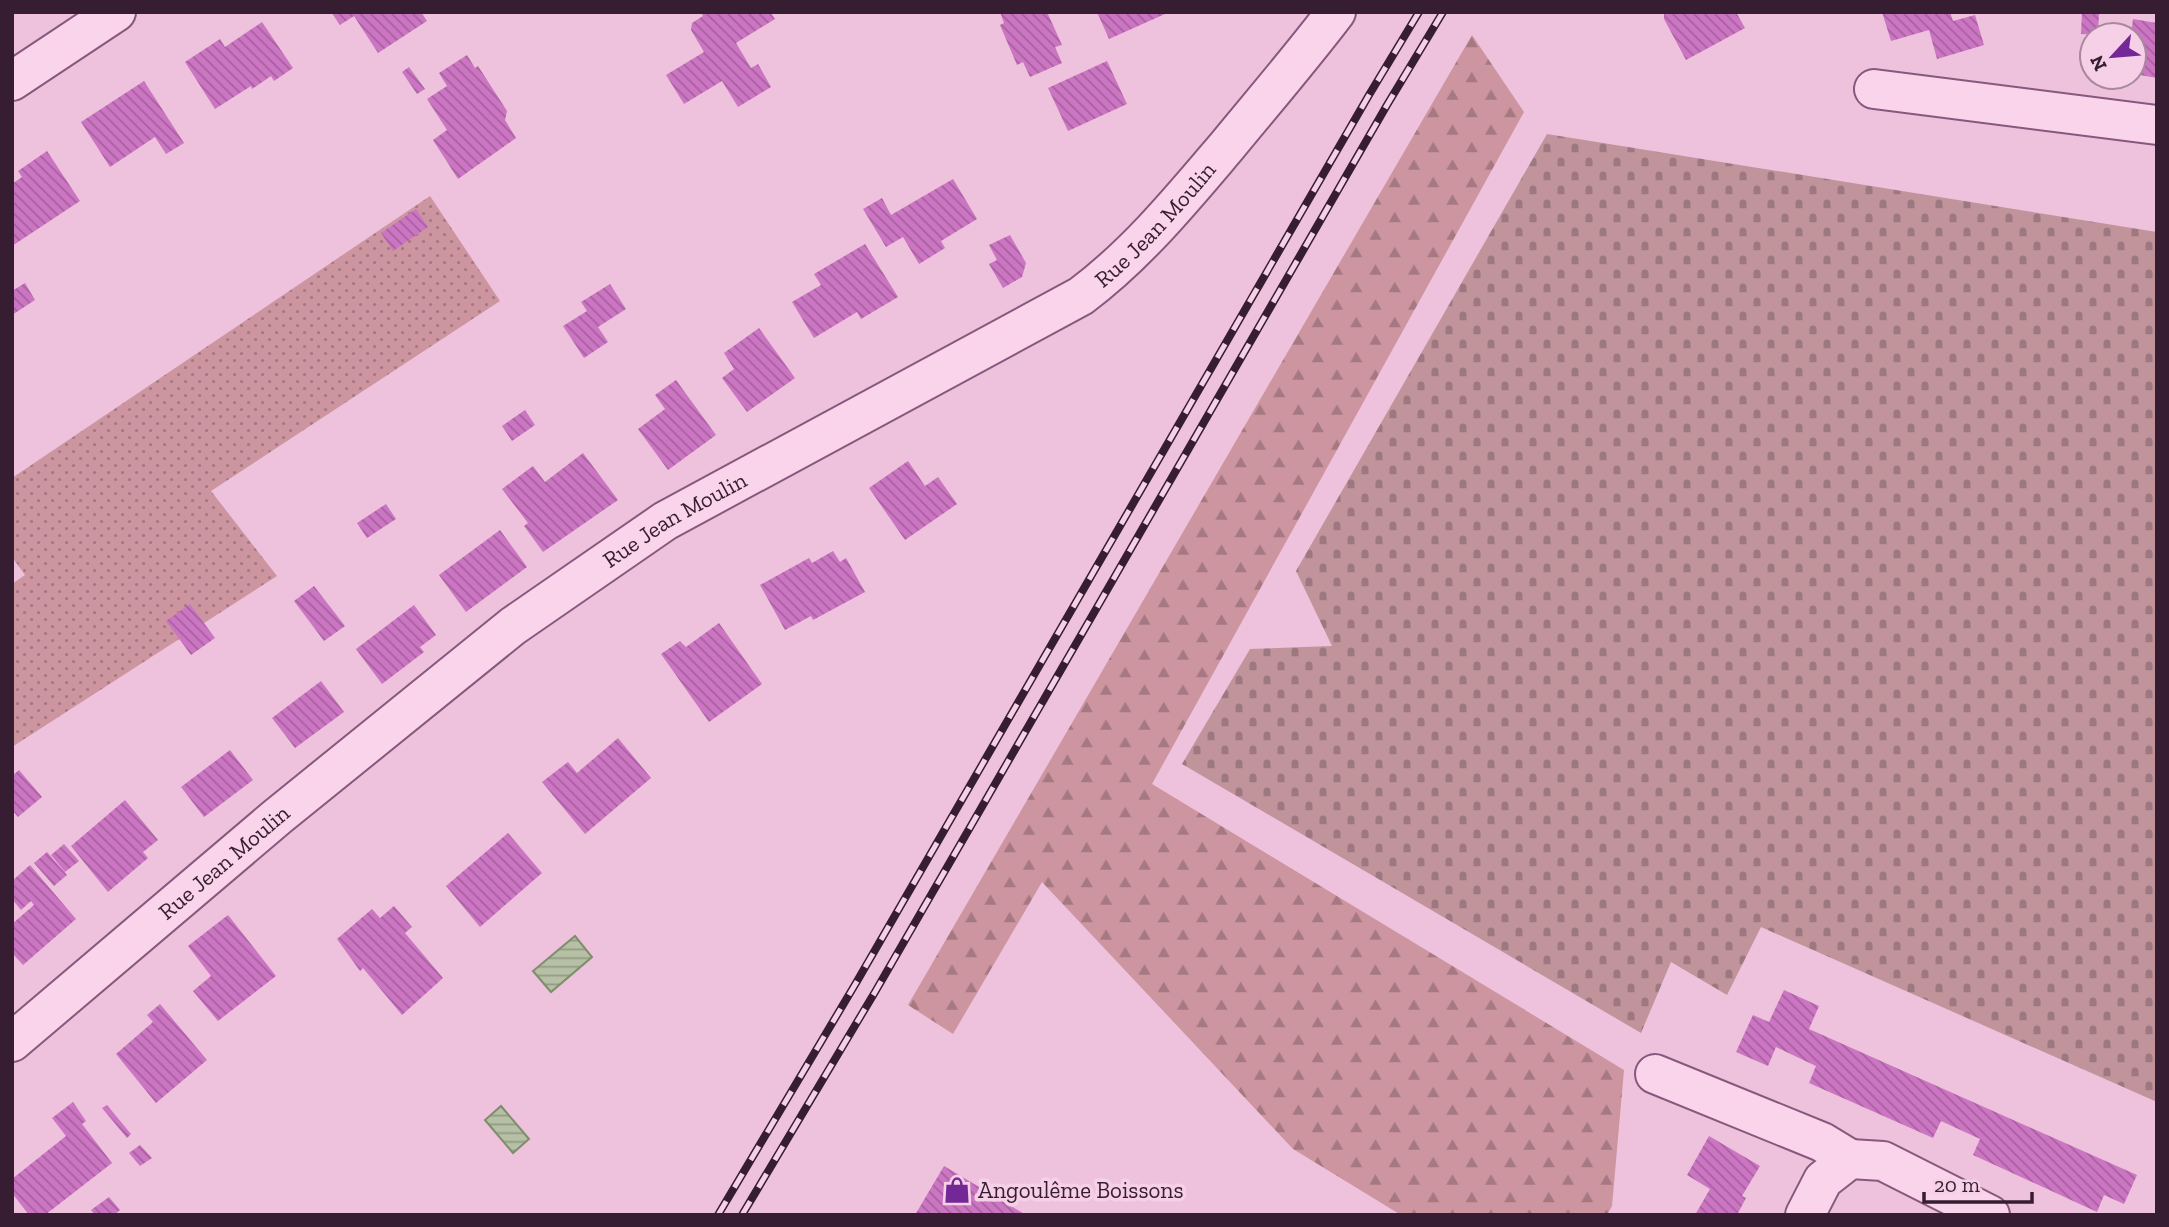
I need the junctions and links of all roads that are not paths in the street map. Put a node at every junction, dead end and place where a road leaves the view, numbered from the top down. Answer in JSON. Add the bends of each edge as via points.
{"nodes":[{"id":1,"x":116,"y":12,"type":"edge"},
{"id":2,"x":1336,"y":12,"type":"edge"},
{"id":3,"x":12,"y":81,"type":"edge"},
{"id":4,"x":1874,"y":89,"type":"dead end"},
{"id":5,"x":2157,"y":125,"type":"edge"},
{"id":6,"x":12,"y":1042,"type":"edge"},
{"id":7,"x":1655,"y":1074,"type":"dead end"},
{"id":8,"x":1850,"y":1159,"type":"junction"},
{"id":9,"x":1805,"y":1215,"type":"edge"},
{"id":10,"x":1990,"y":1215,"type":"edge"}],
"edges":[{"from":1,"to":3,"type":"street"},
{"from":2,"to":6,"type":"street","name":"Rue Jean Moulin","via":[[1186,195],[1104,279],[665,521],[513,626],[277,817]]},
{"from":4,"to":5,"type":"street"},
{"from":7,"to":8,"type":"street","via":[[1822,1142]]},
{"from":8,"to":9,"type":"street","via":[[1823,1180]]},
{"from":8,"to":10,"type":"street","via":[[1883,1161]]}]}
